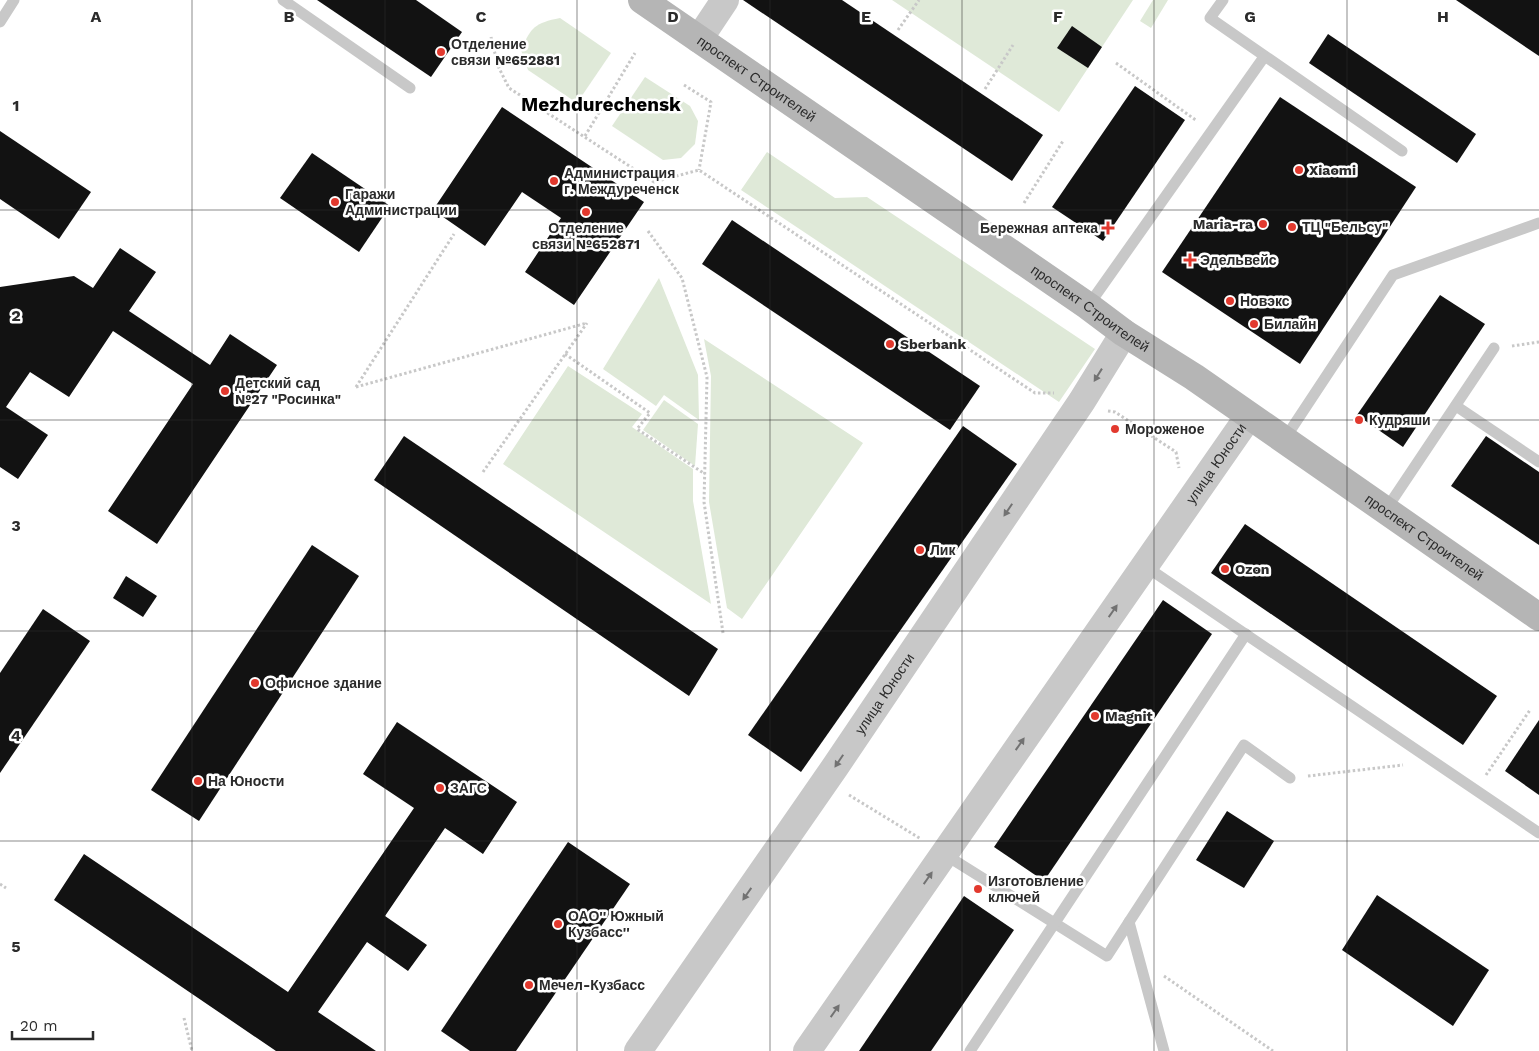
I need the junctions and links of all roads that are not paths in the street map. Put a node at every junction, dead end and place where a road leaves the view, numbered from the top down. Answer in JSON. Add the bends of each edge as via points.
{"nodes":[{"id":1,"x":14,"y":0,"type":"edge"},
{"id":2,"x":283,"y":0,"type":"edge"},
{"id":3,"x":725,"y":0,"type":"edge"},
{"id":4,"x":1222,"y":0,"type":"edge"},
{"id":5,"x":644,"y":1,"type":"edge"},
{"id":6,"x":0,"y":22,"type":"edge"},
{"id":7,"x":699,"y":39,"type":"junction"},
{"id":8,"x":1264,"y":57,"type":"junction"},
{"id":9,"x":410,"y":88,"type":"dead end"},
{"id":10,"x":1402,"y":151,"type":"dead end"},
{"id":11,"x":1539,"y":223,"type":"edge"},
{"id":12,"x":1088,"y":306,"type":"junction"},
{"id":13,"x":1124,"y":333,"type":"junction"},
{"id":14,"x":1494,"y":348,"type":"road end"},
{"id":15,"x":1456,"y":406,"type":"junction"},
{"id":16,"x":1249,"y":416,"type":"junction"},
{"id":17,"x":1284,"y":440,"type":"junction"},
{"id":18,"x":1539,"y":462,"type":"edge"},
{"id":19,"x":1385,"y":511,"type":"junction"},
{"id":20,"x":1145,"y":566,"type":"junction"},
{"id":21,"x":1539,"y":617,"type":"edge"},
{"id":22,"x":1246,"y":634,"type":"junction"},
{"id":23,"x":1290,"y":778,"type":"road end"},
{"id":24,"x":1539,"y":833,"type":"edge"},
{"id":25,"x":944,"y":854,"type":"junction"},
{"id":26,"x":1129,"y":922,"type":"junction"},
{"id":27,"x":1054,"y":925,"type":"junction"},
{"id":28,"x":638,"y":1051,"type":"edge"},
{"id":29,"x":807,"y":1051,"type":"edge"},
{"id":30,"x":970,"y":1051,"type":"edge"},
{"id":31,"x":1164,"y":1051,"type":"edge"}],
"edges":[{"from":1,"to":6,"type":"lane"},
{"from":2,"to":9,"type":"lane"},
{"from":3,"to":7,"type":"street"},
{"from":4,"to":8,"type":"lane","via":[[1210,18]]},
{"from":5,"to":7,"type":"main road","name":"проспект Строителей"},
{"from":7,"to":12,"type":"main road","name":"проспект Строителей"},
{"from":8,"to":10,"type":"lane"},
{"from":8,"to":12,"type":"lane"},
{"from":11,"to":17,"type":"lane","via":[[1393,275]]},
{"from":12,"to":13,"type":"main road","name":"проспект Строителей"},
{"from":13,"to":16,"type":"main road","name":"проспект Строителей"},
{"from":13,"to":28,"type":"street","name":"улица Юности","one_way":true,"via":[[1082,401],[825,781]]},
{"from":14,"to":15,"type":"lane"},
{"from":15,"to":18,"type":"lane"},
{"from":15,"to":19,"type":"lane"},
{"from":16,"to":17,"type":"main road","name":"проспект Строителей"},
{"from":16,"to":20,"type":"street","name":"улица Юности"},
{"from":17,"to":19,"type":"main road","name":"проспект Строителей"},
{"from":19,"to":21,"type":"main road","name":"проспект Строителей"},
{"from":20,"to":22,"type":"lane"},
{"from":25,"to":20,"type":"street","name":"улица Юности","one_way":true},
{"from":22,"to":24,"type":"lane"},
{"from":22,"to":27,"type":"lane"},
{"from":23,"to":26,"type":"lane","via":[[1244,745]]},
{"from":25,"to":27,"type":"lane"},
{"from":29,"to":25,"type":"street","name":"улица Юности","one_way":true},
{"from":26,"to":27,"type":"lane","via":[[1107,956]]},
{"from":26,"to":31,"type":"lane"},
{"from":27,"to":30,"type":"lane"}]}
